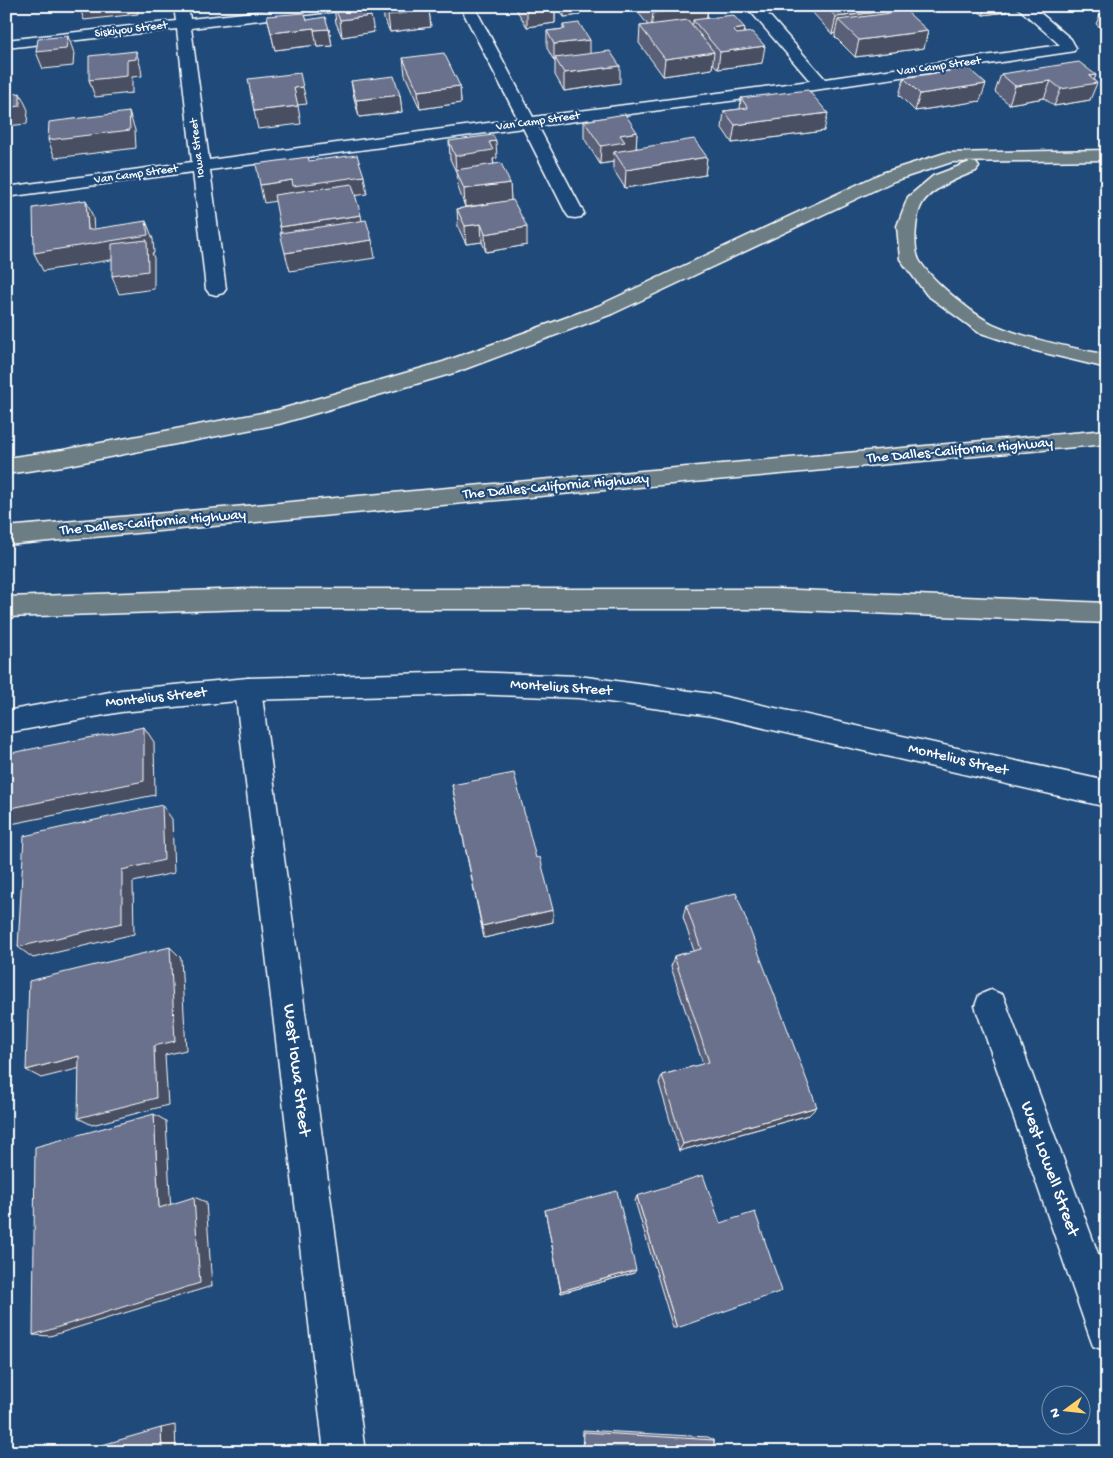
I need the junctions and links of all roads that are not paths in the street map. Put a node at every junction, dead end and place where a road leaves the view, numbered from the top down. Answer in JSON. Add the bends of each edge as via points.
{"nodes":[{"id":1,"x":181,"y":6,"type":"edge"},
{"id":2,"x":346,"y":6,"type":"edge"},
{"id":3,"x":467,"y":6,"type":"edge"},
{"id":4,"x":753,"y":6,"type":"edge"},
{"id":5,"x":1023,"y":6,"type":"edge"},
{"id":6,"x":184,"y":24,"type":"junction"},
{"id":7,"x":6,"y":44,"type":"edge"},
{"id":8,"x":820,"y":84,"type":"junction"},
{"id":9,"x":529,"y":123,"type":"junction"},
{"id":10,"x":1020,"y":155,"type":"junction"},
{"id":11,"x":1107,"y":155,"type":"edge"},
{"id":12,"x":199,"y":166,"type":"junction"},
{"id":13,"x":6,"y":192,"type":"edge"},
{"id":14,"x":575,"y":213,"type":"dead end"},
{"id":15,"x":216,"y":289,"type":"dead end"},
{"id":16,"x":1107,"y":362,"type":"edge"},
{"id":17,"x":1107,"y":437,"type":"edge"},
{"id":18,"x":6,"y":466,"type":"edge"},
{"id":19,"x":6,"y":536,"type":"edge"},
{"id":20,"x":6,"y":607,"type":"edge"},
{"id":21,"x":1107,"y":613,"type":"edge"},
{"id":22,"x":248,"y":689,"type":"junction"},
{"id":23,"x":6,"y":722,"type":"edge"},
{"id":24,"x":1107,"y":794,"type":"edge"},
{"id":25,"x":991,"y":1006,"type":"dead end"},
{"id":26,"x":1107,"y":1332,"type":"edge"},
{"id":27,"x":345,"y":1452,"type":"edge"}],
"edges":[{"from":1,"to":6,"type":"street","name":"Iowa Street"},
{"from":2,"to":6,"type":"street","name":"Siskiyou Street"},
{"from":3,"to":9,"type":"street"},
{"from":4,"to":8,"type":"street"},
{"from":5,"to":8,"type":"street","name":"Van Camp Street","via":[[1069,48]]},
{"from":6,"to":7,"type":"street","name":"Siskiyou Street"},
{"from":6,"to":12,"type":"street","name":"Iowa Street"},
{"from":8,"to":9,"type":"street","name":"Van Camp Street"},
{"from":9,"to":12,"type":"street","name":"Van Camp Street"},
{"from":9,"to":14,"type":"street"},
{"from":10,"to":11,"type":"highway"},
{"from":10,"to":16,"type":"highway","via":[[974,165],[940,180],[914,201],[906,226],[909,259],[934,291],[985,328],[1039,346]]},
{"from":10,"to":18,"type":"highway","via":[[951,157],[888,177],[604,310],[450,367],[279,417]]},
{"from":12,"to":13,"type":"street","name":"Van Camp Street"},
{"from":12,"to":15,"type":"street","name":"Iowa Street"},
{"from":17,"to":19,"type":"highway","name":"The Dalles-California Highway"},
{"from":20,"to":21,"type":"highway","via":[[248,599],[774,600]]},
{"from":22,"to":23,"type":"street","name":"Montelius Street","via":[[121,701]]},
{"from":22,"to":24,"type":"street","name":"Montelius Street","via":[[470,683],[579,687],[712,705]]},
{"from":22,"to":27,"type":"street","name":"West Iowa Street"},
{"from":25,"to":26,"type":"street","name":"West Lowell Street"}]}
